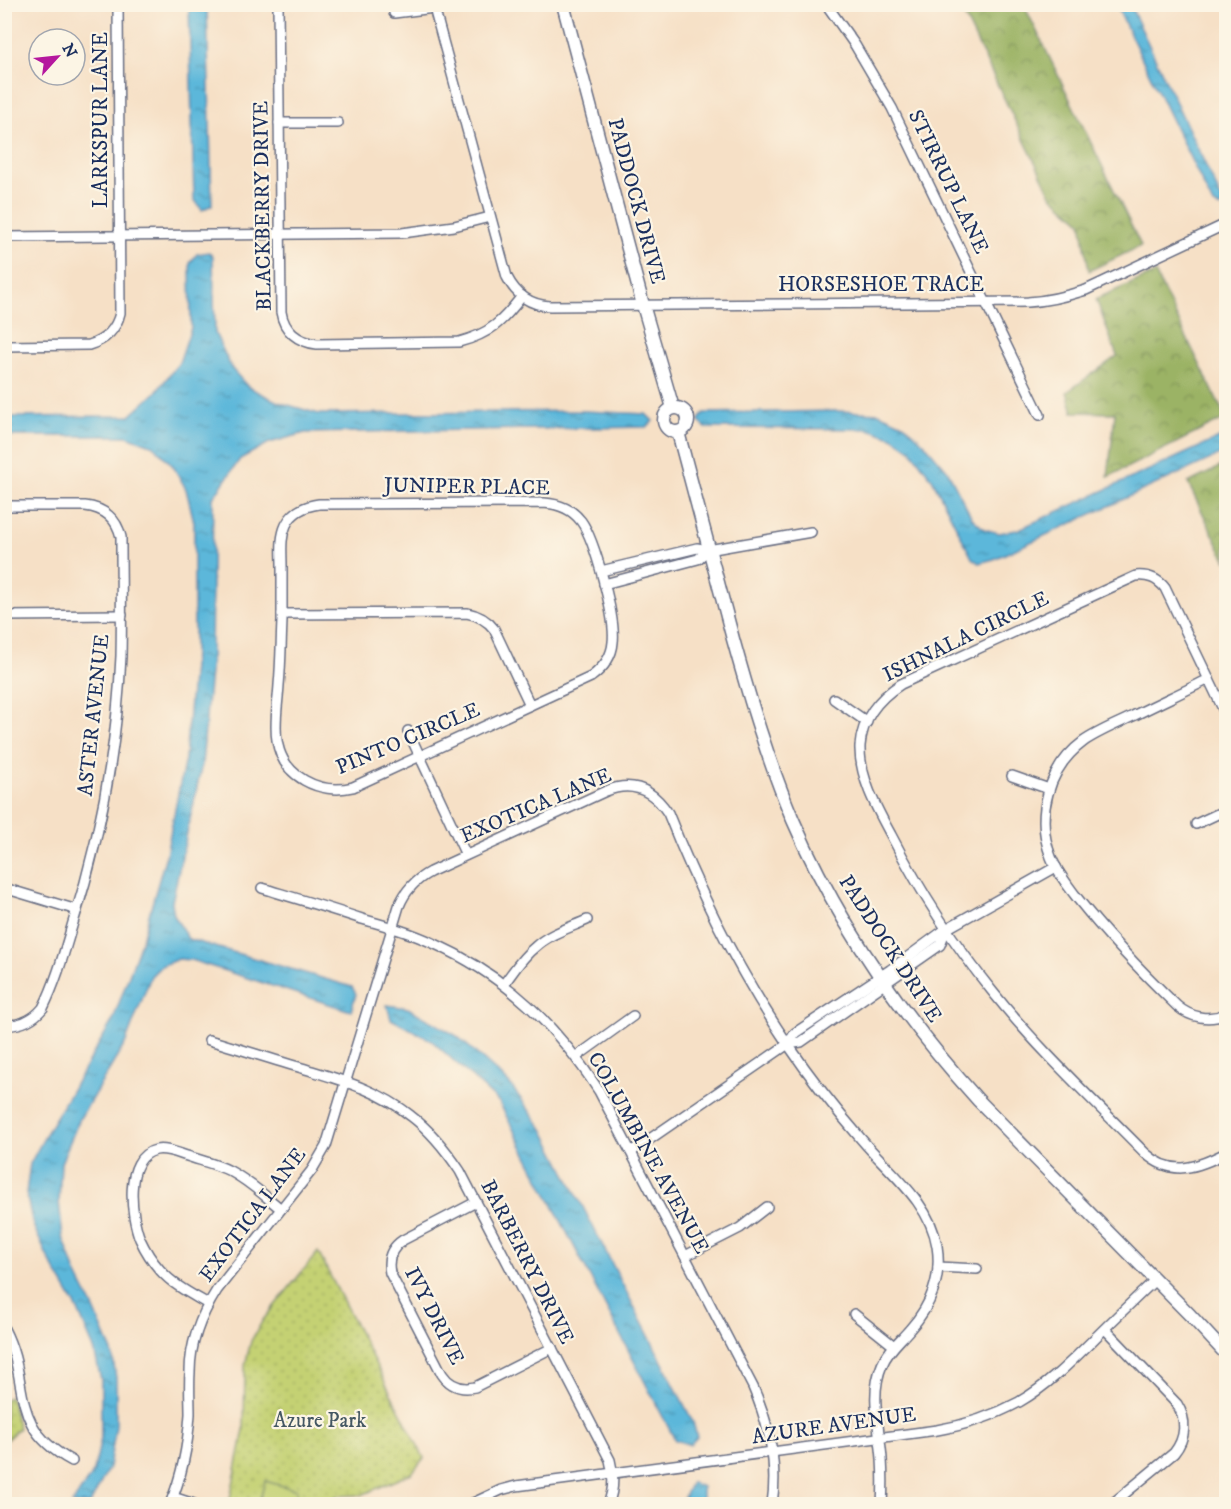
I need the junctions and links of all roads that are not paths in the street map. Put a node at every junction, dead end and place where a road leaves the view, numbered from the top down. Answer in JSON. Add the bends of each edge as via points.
{"nodes":[{"id":1,"x":118,"y":4,"type":"edge"},
{"id":2,"x":278,"y":4,"type":"edge"},
{"id":3,"x":563,"y":4,"type":"edge"},
{"id":4,"x":826,"y":4,"type":"edge"},
{"id":5,"x":434,"y":6,"type":"edge"},
{"id":6,"x":394,"y":13,"type":"dead end"},
{"id":7,"x":279,"y":123,"type":"junction"},
{"id":8,"x":338,"y":123,"type":"dead end"},
{"id":9,"x":490,"y":216,"type":"junction"},
{"id":10,"x":1227,"y":224,"type":"edge"},
{"id":11,"x":280,"y":235,"type":"junction"},
{"id":12,"x":120,"y":236,"type":"junction"},
{"id":13,"x":4,"y":237,"type":"edge"},
{"id":14,"x":522,"y":296,"type":"junction"},
{"id":15,"x":986,"y":302,"type":"junction"},
{"id":16,"x":644,"y":305,"type":"junction"},
{"id":17,"x":4,"y":346,"type":"edge"},
{"id":18,"x":673,"y":408,"type":"junction"},
{"id":19,"x":1040,"y":415,"type":"dead end"},
{"id":20,"x":678,"y":432,"type":"junction"},
{"id":21,"x":4,"y":506,"type":"edge"},
{"id":22,"x":295,"y":513,"type":"joint"},
{"id":23,"x":811,"y":532,"type":"dead end"},
{"id":24,"x":708,"y":550,"type":"junction"},
{"id":25,"x":601,"y":571,"type":"junction"},
{"id":26,"x":604,"y":584,"type":"junction"},
{"id":27,"x":282,"y":614,"type":"junction"},
{"id":28,"x":122,"y":615,"type":"junction"},
{"id":29,"x":4,"y":616,"type":"edge"},
{"id":30,"x":1209,"y":679,"type":"junction"},
{"id":31,"x":834,"y":699,"type":"dead end"},
{"id":32,"x":530,"y":705,"type":"junction"},
{"id":33,"x":1227,"y":715,"type":"edge"},
{"id":34,"x":867,"y":722,"type":"junction"},
{"id":35,"x":408,"y":731,"type":"dead end"},
{"id":36,"x":420,"y":756,"type":"junction"},
{"id":37,"x":1012,"y":776,"type":"dead end"},
{"id":38,"x":1049,"y":789,"type":"junction"},
{"id":39,"x":1227,"y":810,"type":"edge"},
{"id":40,"x":1196,"y":824,"type":"dead end"},
{"id":41,"x":466,"y":855,"type":"junction"},
{"id":42,"x":1056,"y":867,"type":"junction"},
{"id":43,"x":4,"y":888,"type":"edge"},
{"id":44,"x":262,"y":888,"type":"dead end"},
{"id":45,"x":77,"y":910,"type":"junction"},
{"id":46,"x":587,"y":920,"type":"dead end"},
{"id":47,"x":392,"y":928,"type":"junction"},
{"id":48,"x":946,"y":929,"type":"junction"},
{"id":49,"x":882,"y":980,"type":"junction"},
{"id":50,"x":504,"y":984,"type":"junction"},
{"id":51,"x":1227,"y":1014,"type":"edge"},
{"id":52,"x":633,"y":1016,"type":"dead end"},
{"id":53,"x":4,"y":1025,"type":"edge"},
{"id":54,"x":209,"y":1040,"type":"dead end"},
{"id":55,"x":788,"y":1044,"type":"junction"},
{"id":56,"x":576,"y":1058,"type":"junction"},
{"id":57,"x":346,"y":1081,"type":"junction"},
{"id":58,"x":630,"y":1152,"type":"junction"},
{"id":59,"x":1227,"y":1153,"type":"edge"},
{"id":60,"x":476,"y":1202,"type":"junction"},
{"id":61,"x":767,"y":1207,"type":"dead end"},
{"id":62,"x":281,"y":1209,"type":"junction"},
{"id":63,"x":685,"y":1256,"type":"junction"},
{"id":64,"x":938,"y":1267,"type":"junction"},
{"id":65,"x":977,"y":1269,"type":"dead end"},
{"id":66,"x":1155,"y":1280,"type":"junction"},
{"id":67,"x":208,"y":1304,"type":"junction"},
{"id":68,"x":854,"y":1314,"type":"dead end"},
{"id":69,"x":4,"y":1329,"type":"edge"},
{"id":70,"x":1105,"y":1329,"type":"junction"},
{"id":71,"x":894,"y":1346,"type":"junction"},
{"id":72,"x":552,"y":1348,"type":"junction"},
{"id":73,"x":1227,"y":1354,"type":"edge"},
{"id":74,"x":880,"y":1438,"type":"junction"},
{"id":75,"x":772,"y":1452,"type":"junction"},
{"id":76,"x":72,"y":1461,"type":"dead end"},
{"id":77,"x":613,"y":1473,"type":"junction"},
{"id":78,"x":172,"y":1501,"type":"edge"},
{"id":79,"x":194,"y":1504,"type":"edge"},
{"id":80,"x":471,"y":1504,"type":"edge"},
{"id":81,"x":608,"y":1504,"type":"edge"},
{"id":82,"x":772,"y":1504,"type":"edge"},
{"id":83,"x":882,"y":1504,"type":"edge"},
{"id":84,"x":1112,"y":1504,"type":"edge"}],
"edges":[{"from":1,"to":12,"type":"street","name":"LARKSPUR LANE"},
{"from":2,"to":7,"type":"street","name":"BLACKBERRY DRIVE"},
{"from":3,"to":16,"type":"street","name":"PADDOCK DRIVE"},
{"from":4,"to":15,"type":"street","name":"STIRRUP LANE","via":[[892,108]]},
{"from":5,"to":6,"type":"street"},
{"from":5,"to":9,"type":"street"},
{"from":7,"to":8,"type":"street"},
{"from":7,"to":11,"type":"street","name":"BLACKBERRY DRIVE"},
{"from":9,"to":11,"type":"street","via":[[402,233]]},
{"from":9,"to":14,"type":"street","via":[[507,277]]},
{"from":10,"to":15,"type":"street","name":"HORSESHOE TRACE","via":[[1086,290],[1045,300]]},
{"from":11,"to":12,"type":"street"},
{"from":11,"to":14,"type":"street","name":"BLACKBERRY DRIVE","via":[[282,320],[299,339],[311,343],[459,342],[489,331]]},
{"from":12,"to":13,"type":"street"},
{"from":12,"to":17,"type":"street","name":"LARKSPUR LANE","via":[[120,313],[108,335],[89,345]]},
{"from":14,"to":16,"type":"street","name":"HORSESHOE TRACE","via":[[550,306]]},
{"from":15,"to":16,"type":"street","name":"HORSESHOE TRACE"},
{"from":15,"to":19,"type":"street","name":"STIRRUP LANE"},
{"from":16,"to":18,"type":"street","name":"PADDOCK DRIVE"},
{"from":18,"to":20,"type":"street","via":[[666,412],[664,424],[670,431]]},
{"from":18,"to":20,"type":"street","via":[[684,411],[688,418],[687,425]]},
{"from":20,"to":24,"type":"street","name":"PADDOCK DRIVE"},
{"from":21,"to":28,"type":"street","name":"ASTER AVENUE","via":[[86,506],[109,515],[121,537]]},
{"from":22,"to":25,"type":"street","name":"JUNIPER PLACE","via":[[319,504],[550,503],[562,506],[581,521]]},
{"from":22,"to":27,"type":"street","name":"PINTO CIRCLE","via":[[283,534]]},
{"from":23,"to":24,"type":"street"},
{"from":24,"to":25,"type":"street","via":[[697,548]]},
{"from":24,"to":26,"type":"street","via":[[698,559]]},
{"from":24,"to":49,"type":"street","name":"PADDOCK DRIVE","via":[[755,718],[793,821],[832,900]]},
{"from":25,"to":26,"type":"street","name":"PINTO CIRCLE"},
{"from":26,"to":32,"type":"street","name":"PINTO CIRCLE","via":[[613,630],[608,660],[591,676]]},
{"from":27,"to":32,"type":"street","via":[[473,614],[494,630]]},
{"from":27,"to":36,"type":"street","name":"PINTO CIRCLE","via":[[276,740],[291,770],[313,785],[339,789]]},
{"from":28,"to":29,"type":"street"},
{"from":28,"to":45,"type":"street","name":"ASTER AVENUE","via":[[108,774]]},
{"from":30,"to":33,"type":"street","name":"ISHNALA CIRCLE"},
{"from":30,"to":34,"type":"street","name":"ISHNALA CIRCLE","via":[[1165,588],[1155,579],[1136,576],[901,684],[880,700]]},
{"from":30,"to":38,"type":"street","via":[[1087,739],[1062,763]]},
{"from":31,"to":34,"type":"street"},
{"from":32,"to":36,"type":"street","name":"PINTO CIRCLE"},
{"from":34,"to":48,"type":"street","name":"ISHNALA CIRCLE","via":[[860,758],[866,782],[906,863]]},
{"from":35,"to":36,"type":"street"},
{"from":36,"to":41,"type":"street"},
{"from":37,"to":38,"type":"street"},
{"from":38,"to":42,"type":"street","via":[[1044,830]]},
{"from":39,"to":40,"type":"street"},
{"from":41,"to":47,"type":"street","name":"EXOTICA LANE","via":[[413,883]]},
{"from":41,"to":55,"type":"street","name":"EXOTICA LANE","via":[[612,788],[630,786],[647,792],[668,813],[724,938]]},
{"from":42,"to":48,"type":"street"},
{"from":42,"to":51,"type":"street","via":[[1114,942],[1177,1006],[1203,1018]]},
{"from":43,"to":45,"type":"street"},
{"from":44,"to":47,"type":"street","name":"COLUMBINE AVENUE"},
{"from":45,"to":53,"type":"street","name":"ASTER AVENUE","via":[[43,1008],[22,1024]]},
{"from":46,"to":50,"type":"street","via":[[535,946]]},
{"from":47,"to":50,"type":"street","name":"COLUMBINE AVENUE","via":[[435,944]]},
{"from":47,"to":57,"type":"street","name":"EXOTICA LANE"},
{"from":48,"to":49,"type":"street"},
{"from":48,"to":59,"type":"street","name":"ISHNALA CIRCLE","via":[[1020,1025],[1150,1157],[1167,1166],[1186,1168]]},
{"from":49,"to":55,"type":"street","via":[[795,1034]]},
{"from":49,"to":66,"type":"street","name":"PADDOCK DRIVE","via":[[920,1033],[970,1091]]},
{"from":50,"to":56,"type":"street","name":"COLUMBINE AVENUE","via":[[541,1017]]},
{"from":52,"to":56,"type":"street"},
{"from":54,"to":57,"type":"street","name":"BARBERRY DRIVE"},
{"from":55,"to":58,"type":"street"},
{"from":55,"to":64,"type":"street","name":"EXOTICA LANE","via":[[832,1105],[922,1207],[934,1232]]},
{"from":56,"to":58,"type":"street","name":"COLUMBINE AVENUE","via":[[599,1091]]},
{"from":57,"to":60,"type":"street","name":"BARBERRY DRIVE","via":[[380,1095],[422,1125],[447,1152]]},
{"from":57,"to":62,"type":"street","name":"EXOTICA LANE","via":[[320,1158]]},
{"from":58,"to":63,"type":"street","name":"COLUMBINE AVENUE"},
{"from":60,"to":72,"type":"street","name":"BARBERRY DRIVE"},
{"from":60,"to":72,"type":"street","name":"IVY DRIVE","via":[[403,1240],[390,1254],[390,1273],[432,1354],[446,1379],[456,1387],[469,1389]]},
{"from":61,"to":63,"type":"street","via":[[740,1228]]},
{"from":62,"to":67,"type":"street","name":"EXOTICA LANE"},
{"from":62,"to":67,"type":"street","via":[[245,1180],[216,1165],[164,1150],[152,1152],[139,1162],[132,1196],[141,1239],[166,1276]]},
{"from":63,"to":75,"type":"street","name":"COLUMBINE AVENUE","via":[[753,1387]]},
{"from":64,"to":65,"type":"street"},
{"from":64,"to":71,"type":"street","name":"EXOTICA LANE","via":[[926,1308]]},
{"from":66,"to":70,"type":"street","name":"AZURE AVENUE"},
{"from":66,"to":73,"type":"street","name":"PADDOCK DRIVE"},
{"from":67,"to":78,"type":"street","name":"EXOTICA LANE","via":[[192,1349],[188,1436]]},
{"from":68,"to":71,"type":"street"},
{"from":69,"to":76,"type":"street","via":[[14,1353],[29,1419],[47,1445]]},
{"from":70,"to":74,"type":"street","name":"AZURE AVENUE","via":[[1041,1388],[999,1412],[953,1428]]},
{"from":70,"to":84,"type":"street","via":[[1177,1404],[1184,1429],[1174,1453]]},
{"from":71,"to":74,"type":"street","name":"EXOTICA LANE","via":[[883,1363],[876,1387]]},
{"from":72,"to":77,"type":"street","name":"BARBERRY DRIVE","via":[[610,1460]]},
{"from":74,"to":75,"type":"street","name":"AZURE AVENUE"},
{"from":74,"to":83,"type":"street","name":"EXOTICA LANE"},
{"from":75,"to":77,"type":"street","name":"AZURE AVENUE"},
{"from":75,"to":82,"type":"street","name":"COLUMBINE AVENUE"},
{"from":77,"to":80,"type":"street","name":"AZURE AVENUE","via":[[516,1486]]},
{"from":77,"to":81,"type":"street","name":"BARBERRY DRIVE"},
{"from":78,"to":79,"type":"street"}]}
